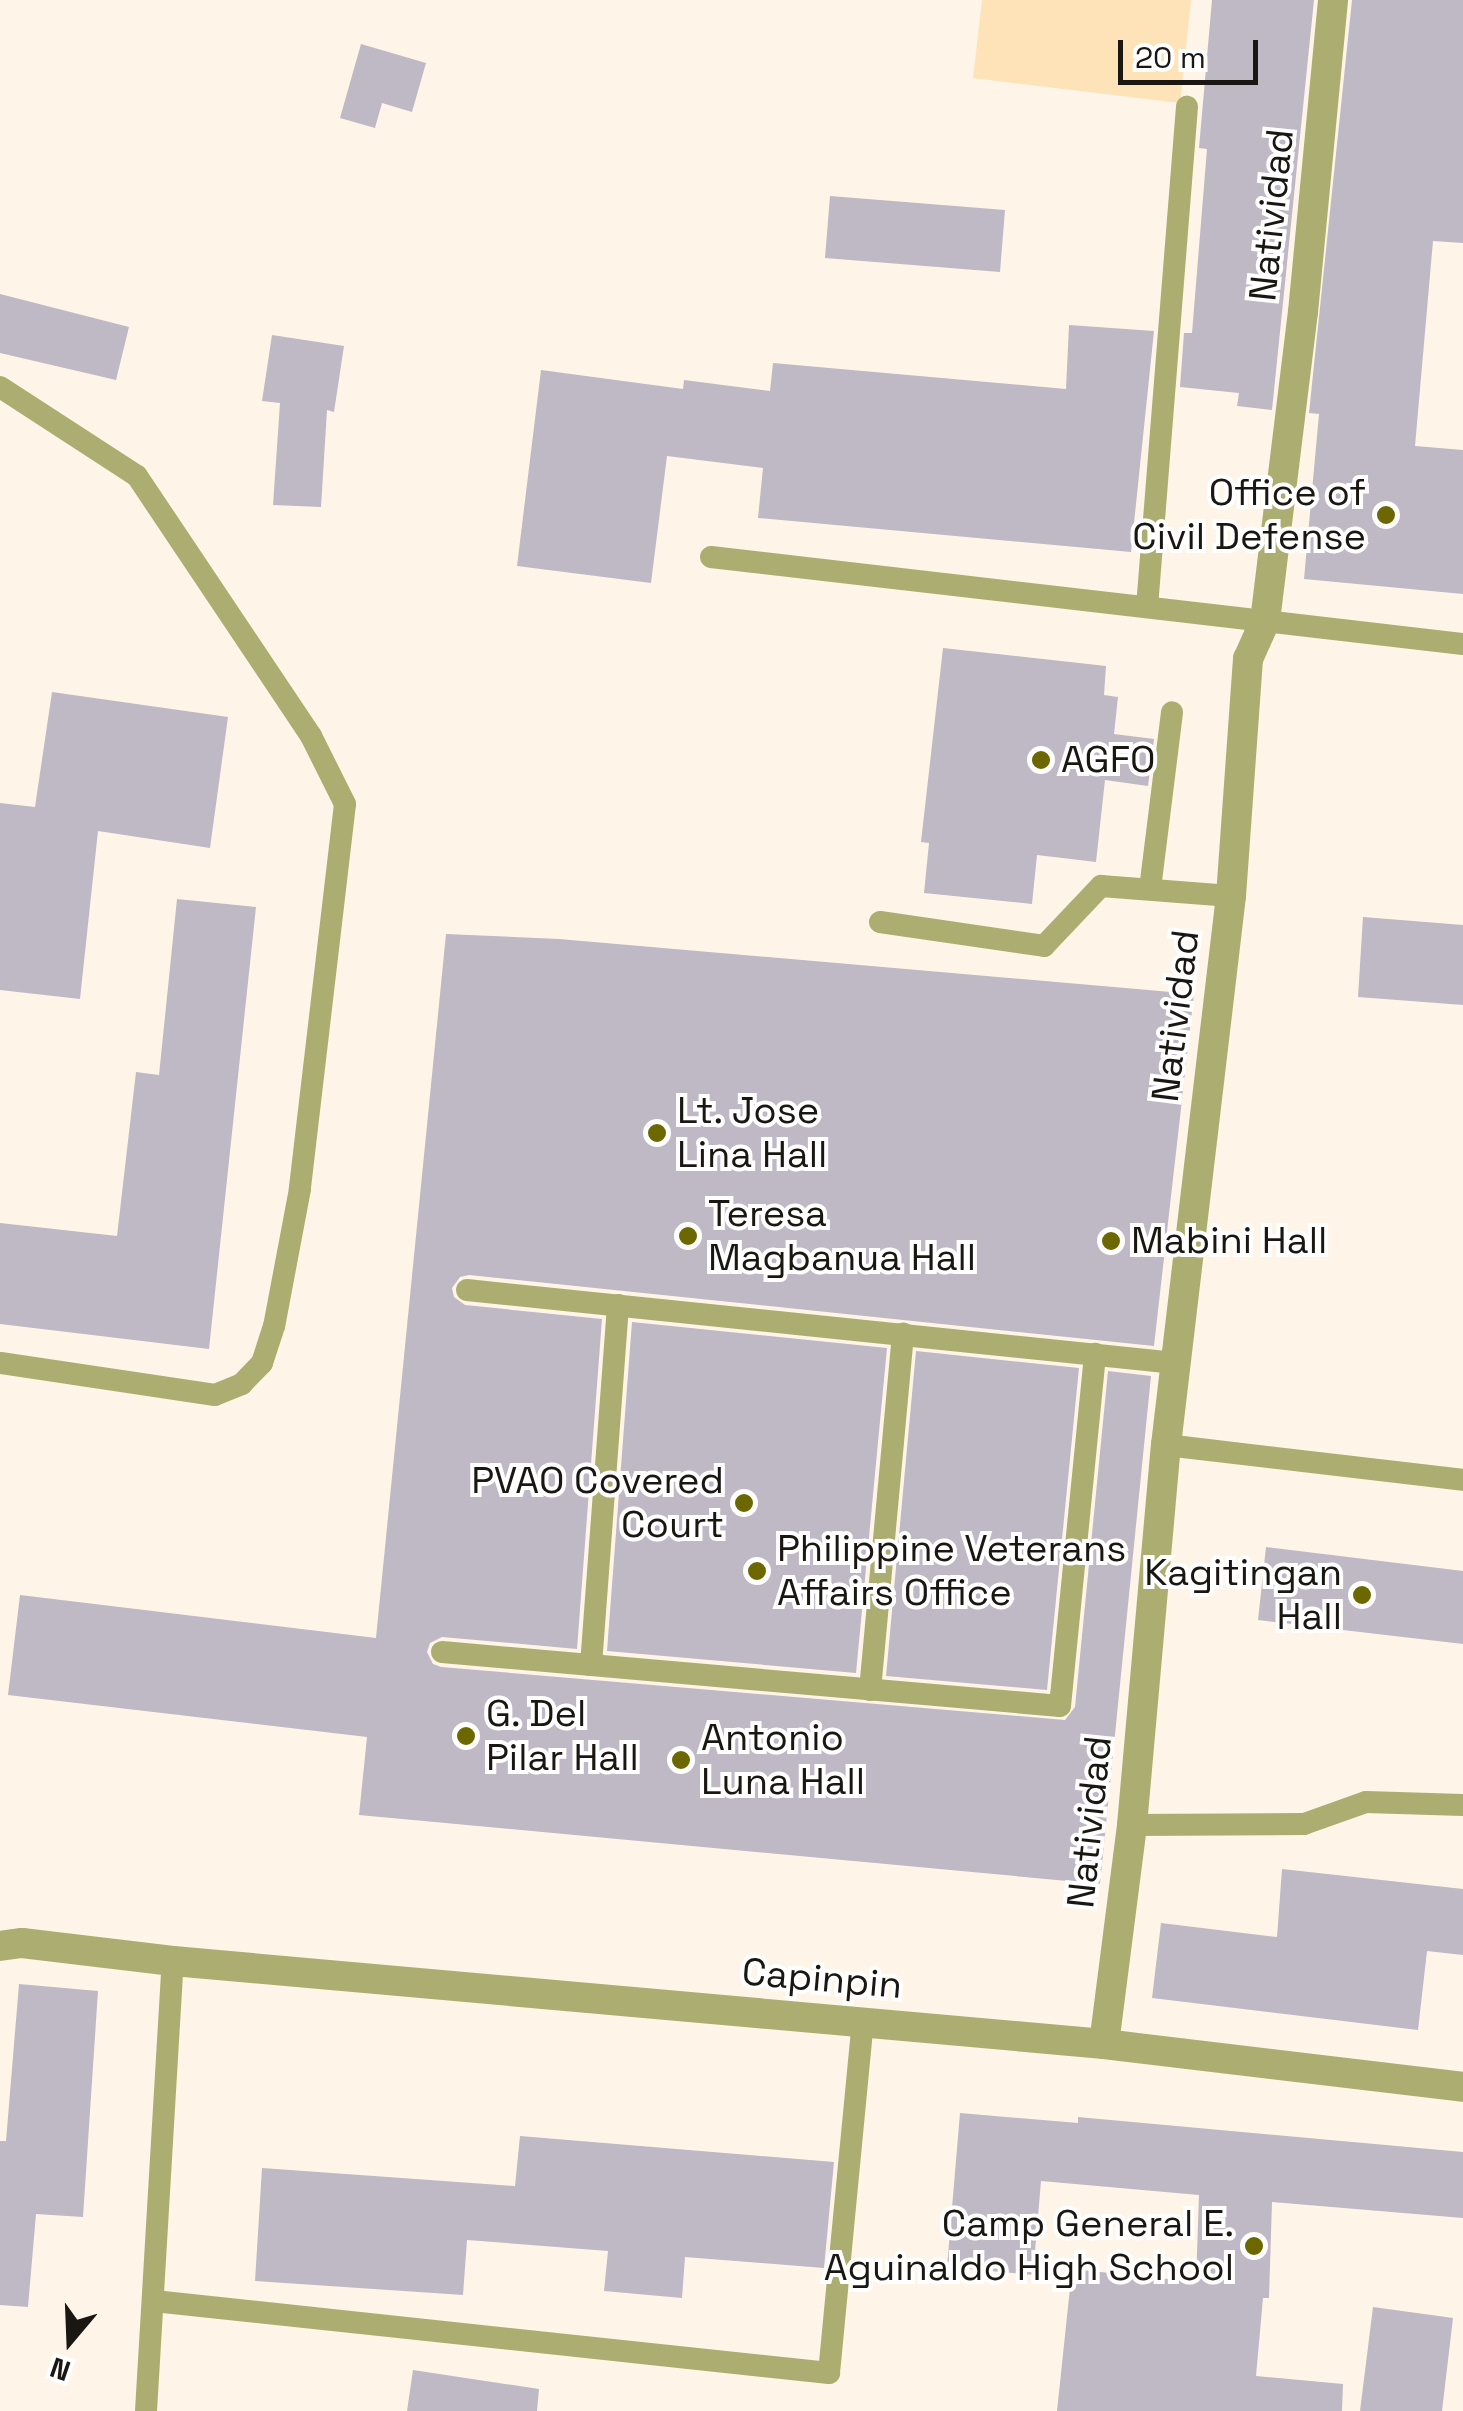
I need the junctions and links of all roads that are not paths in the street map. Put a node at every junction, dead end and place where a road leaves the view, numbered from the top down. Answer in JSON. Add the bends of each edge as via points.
{"nodes":[{"id":1,"x":1333,"y":0,"type":"edge"},
{"id":2,"x":1187,"y":107,"type":"dead end"},
{"id":3,"x":0,"y":388,"type":"edge"},
{"id":4,"x":711,"y":557,"type":"dead end"},
{"id":5,"x":1147,"y":607,"type":"junction"},
{"id":6,"x":1265,"y":620,"type":"junction"},
{"id":7,"x":1463,"y":644,"type":"edge"},
{"id":8,"x":1172,"y":712,"type":"dead end"},
{"id":9,"x":1150,"y":888,"type":"junction"},
{"id":10,"x":1231,"y":896,"type":"junction"},
{"id":11,"x":880,"y":922,"type":"dead end"},
{"id":12,"x":467,"y":1290,"type":"dead end"},
{"id":13,"x":618,"y":1305,"type":"junction"},
{"id":14,"x":902,"y":1334,"type":"junction"},
{"id":15,"x":1096,"y":1354,"type":"junction"},
{"id":16,"x":1175,"y":1362,"type":"junction"},
{"id":17,"x":0,"y":1363,"type":"edge"},
{"id":18,"x":1166,"y":1445,"type":"junction"},
{"id":19,"x":1463,"y":1480,"type":"edge"},
{"id":20,"x":442,"y":1652,"type":"dead end"},
{"id":21,"x":591,"y":1665,"type":"junction"},
{"id":22,"x":870,"y":1690,"type":"junction"},
{"id":23,"x":1463,"y":1805,"type":"edge"},
{"id":24,"x":1132,"y":1825,"type":"junction"},
{"id":25,"x":0,"y":1946,"type":"edge"},
{"id":26,"x":173,"y":1961,"type":"junction"},
{"id":27,"x":863,"y":2022,"type":"junction"},
{"id":28,"x":1104,"y":2044,"type":"junction"},
{"id":29,"x":1463,"y":2087,"type":"edge"},
{"id":30,"x":154,"y":2301,"type":"junction"},
{"id":31,"x":146,"y":2411,"type":"edge"}],
"edges":[{"from":1,"to":6,"type":"street","name":"Natividad"},
{"from":2,"to":5,"type":"lane"},
{"from":3,"to":17,"type":"lane","via":[[137,476],[311,736],[344,804],[300,1190],[262,1363],[242,1384],[215,1394]]},
{"from":4,"to":5,"type":"lane"},
{"from":5,"to":6,"type":"lane"},
{"from":6,"to":7,"type":"lane"},
{"from":6,"to":10,"type":"street","name":"Natividad","via":[[1248,659]]},
{"from":8,"to":9,"type":"lane"},
{"from":9,"to":10,"type":"lane"},
{"from":9,"to":11,"type":"lane","via":[[1101,886],[1044,946]]},
{"from":10,"to":16,"type":"street","name":"Natividad"},
{"from":12,"to":13,"type":"lane"},
{"from":13,"to":14,"type":"lane"},
{"from":13,"to":21,"type":"lane"},
{"from":14,"to":15,"type":"lane"},
{"from":14,"to":22,"type":"lane"},
{"from":15,"to":16,"type":"lane"},
{"from":15,"to":22,"type":"lane","via":[[1060,1706]]},
{"from":16,"to":18,"type":"street","name":"Natividad"},
{"from":18,"to":19,"type":"lane"},
{"from":18,"to":24,"type":"street","name":"Natividad"},
{"from":20,"to":21,"type":"lane"},
{"from":21,"to":22,"type":"lane"},
{"from":23,"to":24,"type":"lane","via":[[1366,1802],[1304,1824]]},
{"from":24,"to":28,"type":"street","name":"Natividad"},
{"from":25,"to":26,"type":"street","name":"Capinpin"},
{"from":26,"to":27,"type":"street","name":"Capinpin"},
{"from":26,"to":30,"type":"lane"},
{"from":27,"to":28,"type":"street","name":"Capinpin"},
{"from":27,"to":30,"type":"lane","via":[[829,2372]]},
{"from":28,"to":29,"type":"street","name":"Capinpin"},
{"from":30,"to":31,"type":"lane"}]}
